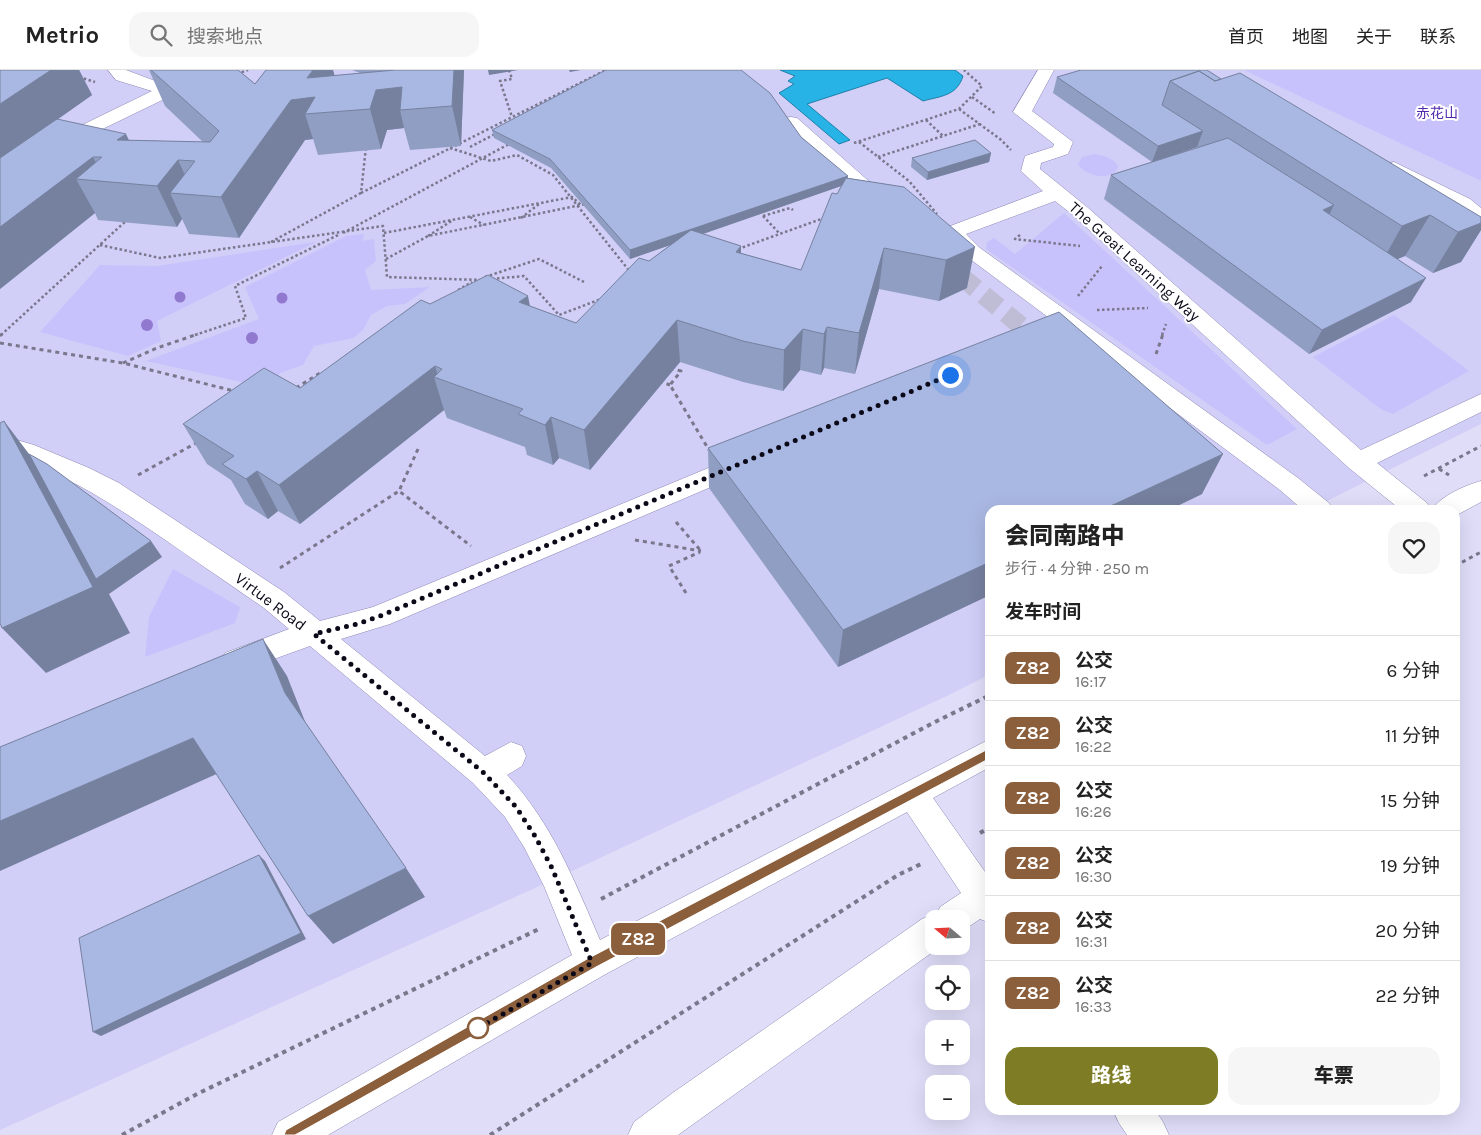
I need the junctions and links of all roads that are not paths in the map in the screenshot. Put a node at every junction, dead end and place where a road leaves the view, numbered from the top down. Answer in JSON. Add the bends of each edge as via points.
{"nodes":[{"id":1,"x":116,"y":70,"type":"edge"},
{"id":2,"x":210,"y":70,"type":"edge"},
{"id":3,"x":1046,"y":70,"type":"edge"},
{"id":4,"x":165,"y":90,"type":"junction"},
{"id":5,"x":791,"y":122,"type":"edge"},
{"id":6,"x":1376,"y":159,"type":"edge"},
{"id":7,"x":0,"y":189,"type":"edge"},
{"id":8,"x":1057,"y":193,"type":"junction"},
{"id":9,"x":899,"y":214,"type":"edge"},
{"id":10,"x":1481,"y":218,"type":"edge"},
{"id":11,"x":1064,"y":316,"type":"junction"},
{"id":12,"x":1042,"y":335,"type":"edge"},
{"id":13,"x":1481,"y":402,"type":"edge"},
{"id":14,"x":0,"y":444,"type":"edge"},
{"id":15,"x":766,"y":454,"type":"edge"},
{"id":16,"x":1358,"y":462,"type":"junction"},
{"id":17,"x":1481,"y":490,"type":"edge"},
{"id":18,"x":1314,"y":505,"type":"edge"},
{"id":19,"x":1412,"y":505,"type":"edge"},
{"id":20,"x":1454,"y":505,"type":"edge"},
{"id":21,"x":314,"y":634,"type":"junction"},
{"id":22,"x":212,"y":670,"type":"edge"},
{"id":23,"x":985,"y":755,"type":"edge"},
{"id":24,"x":511,"y":756,"type":"dead end"},
{"id":25,"x":484,"y":773,"type":"junction"},
{"id":26,"x":912,"y":794,"type":"junction"},
{"id":27,"x":985,"y":901,"type":"edge"},
{"id":28,"x":985,"y":902,"type":"edge"},
{"id":29,"x":970,"y":910,"type":"edge"},
{"id":30,"x":925,"y":937,"type":"edge"},
{"id":31,"x":592,"y":963,"type":"junction"},
{"id":32,"x":1136,"y":1115,"type":"edge"},
{"id":33,"x":291,"y":1135,"type":"edge"},
{"id":34,"x":647,"y":1135,"type":"edge"},
{"id":35,"x":1150,"y":1135,"type":"edge"}],
"edges":[{"from":1,"to":4,"type":"street","via":[[122,76]]},
{"from":2,"to":4,"type":"street"},
{"from":3,"to":8,"type":"street","via":[[1022,112],[1064,142],[1061,150],[1032,160],[1030,171]]},
{"from":4,"to":7,"type":"street","via":[[82,132]]},
{"from":5,"to":9,"type":"street","via":[[876,199]]},
{"from":6,"to":10,"type":"street","via":[[1464,203]]},
{"from":8,"to":11,"type":"street","name":"The Great Learning Way","via":[[943,229]]},
{"from":8,"to":16,"type":"street","name":"The Great Learning Way","via":[[1177,306]]},
{"from":11,"to":12,"type":"street"},
{"from":11,"to":18,"type":"street"},
{"from":13,"to":16,"type":"street"},
{"from":14,"to":21,"type":"street","name":"Virtue Road","via":[[71,470],[110,490],[274,600]]},
{"from":15,"to":21,"type":"street","via":[[380,616]]},
{"from":16,"to":19,"type":"street","name":"The Great Learning Way"},
{"from":17,"to":20,"type":"street"},
{"from":21,"to":22,"type":"street","via":[[278,644]]},
{"from":21,"to":25,"type":"street","name":"Virtue Road"},
{"from":23,"to":26,"type":"street"},
{"from":24,"to":25,"type":"street"},
{"from":25,"to":31,"type":"street","name":"Virtue Road","via":[[516,807],[535,836]]},
{"from":26,"to":27,"type":"street"},
{"from":26,"to":31,"type":"street"},
{"from":28,"to":29,"type":"street"},
{"from":30,"to":34,"type":"street"},
{"from":31,"to":33,"type":"street"},
{"from":32,"to":35,"type":"street"}]}
